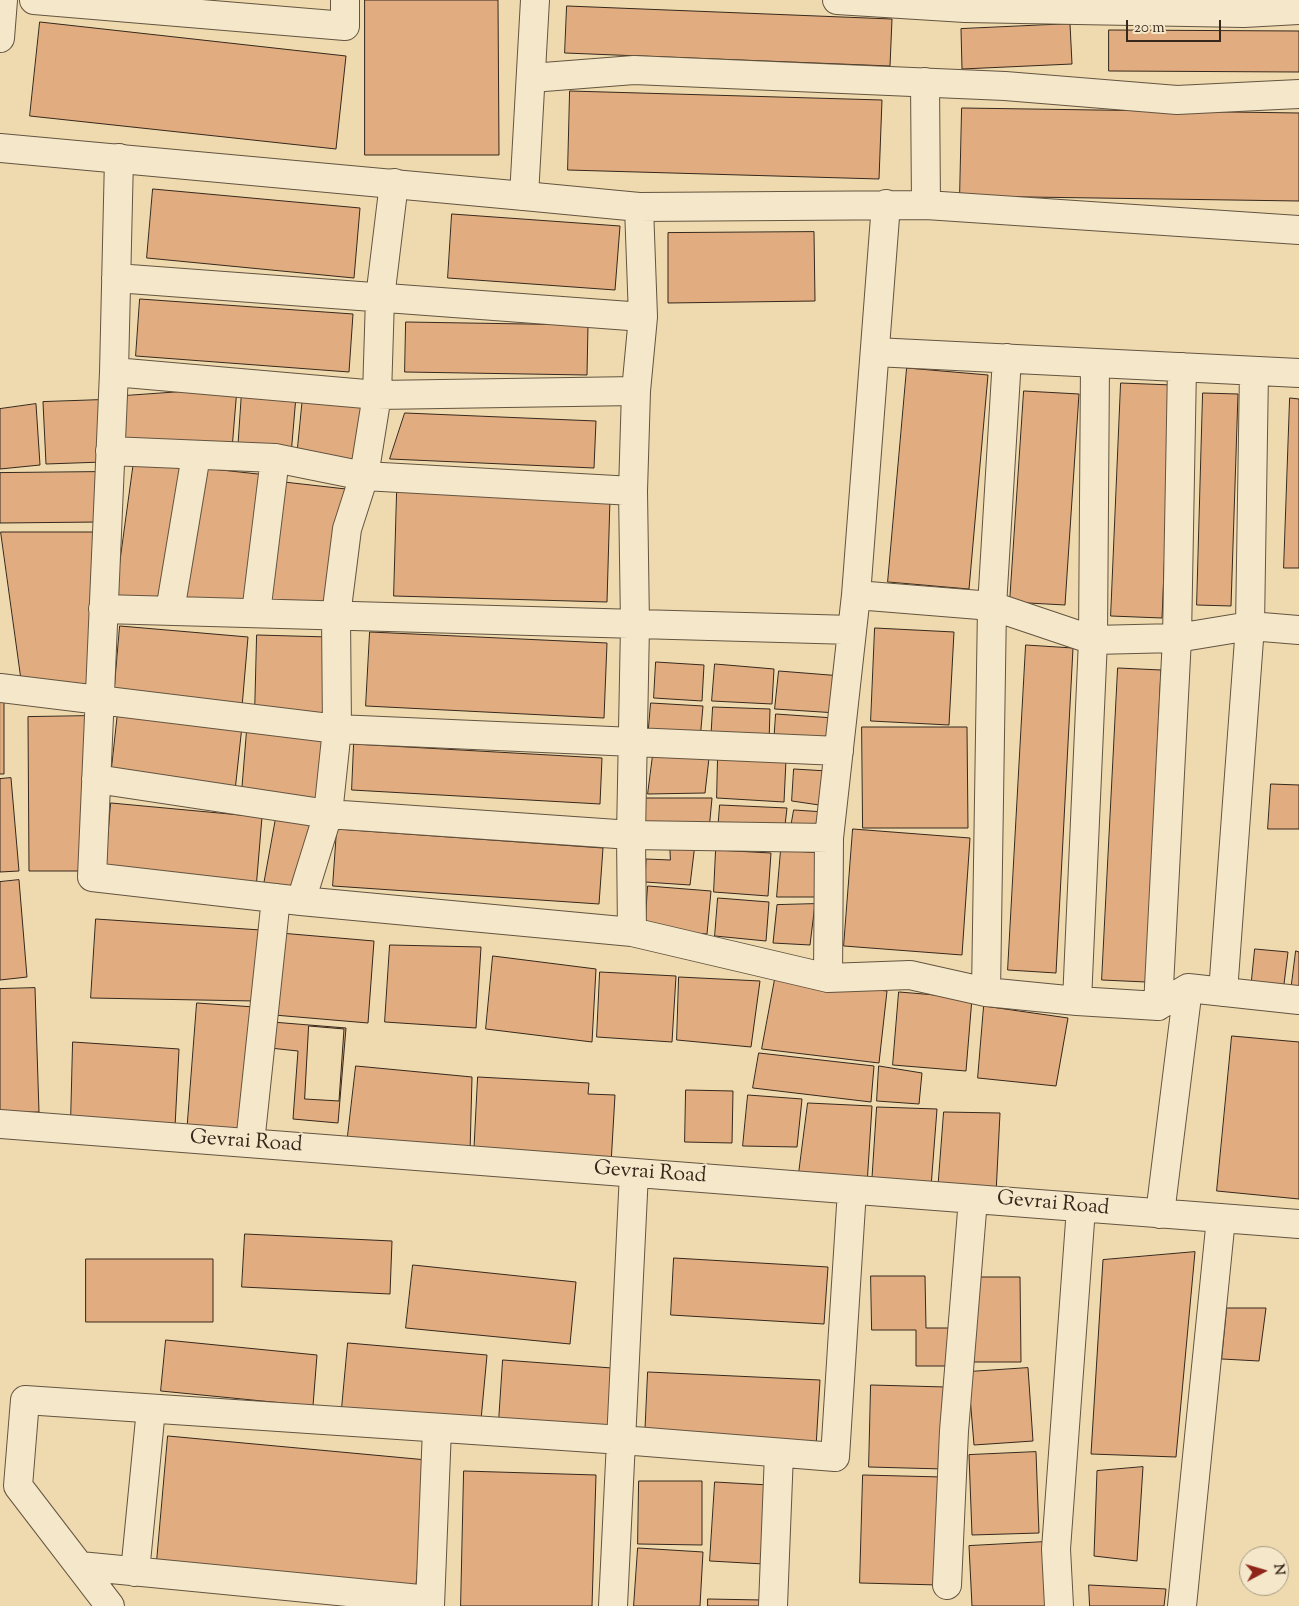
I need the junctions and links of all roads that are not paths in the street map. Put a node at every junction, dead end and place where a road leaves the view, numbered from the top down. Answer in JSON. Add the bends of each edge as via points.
{"nodes":[{"id":1,"x":3,"y":0,"type":"edge"},
{"id":2,"x":34,"y":0,"type":"edge"},
{"id":3,"x":344,"y":0,"type":"edge"},
{"id":4,"x":534,"y":0,"type":"edge"},
{"id":5,"x":837,"y":0,"type":"edge"},
{"id":6,"x":1299,"y":10,"type":"edge"},
{"id":7,"x":0,"y":38,"type":"edge"},
{"id":8,"x":532,"y":78,"type":"junction"},
{"id":9,"x":925,"y":82,"type":"junction"},
{"id":10,"x":1299,"y":94,"type":"edge"},
{"id":11,"x":0,"y":148,"type":"edge"},
{"id":12,"x":119,"y":158,"type":"junction"},
{"id":13,"x":394,"y":183,"type":"junction"},
{"id":14,"x":524,"y":196,"type":"junction"},
{"id":15,"x":886,"y":204,"type":"junction"},
{"id":16,"x":926,"y":205,"type":"junction"},
{"id":17,"x":639,"y":207,"type":"junction"},
{"id":18,"x":1299,"y":230,"type":"edge"},
{"id":19,"x":116,"y":278,"type":"junction"},
{"id":20,"x":380,"y":298,"type":"junction"},
{"id":21,"x":643,"y":316,"type":"junction"},
{"id":22,"x":875,"y":352,"type":"junction"},
{"id":23,"x":1007,"y":358,"type":"junction"},
{"id":24,"x":1095,"y":363,"type":"junction"},
{"id":25,"x":1182,"y":367,"type":"junction"},
{"id":26,"x":1254,"y":370,"type":"junction"},
{"id":27,"x":114,"y":372,"type":"junction"},
{"id":28,"x":1299,"y":373,"type":"edge"},
{"id":29,"x":636,"y":391,"type":"junction"},
{"id":30,"x":377,"y":395,"type":"junction"},
{"id":31,"x":110,"y":451,"type":"junction"},
{"id":32,"x":196,"y":455,"type":"junction"},
{"id":33,"x":275,"y":458,"type":"junction"},
{"id":34,"x":364,"y":476,"type":"junction"},
{"id":35,"x":633,"y":490,"type":"junction"},
{"id":36,"x":856,"y":595,"type":"junction"},
{"id":37,"x":992,"y":606,"type":"junction"},
{"id":38,"x":103,"y":609,"type":"junction"},
{"id":39,"x":170,"y":611,"type":"junction"},
{"id":40,"x":256,"y":613,"type":"junction"},
{"id":41,"x":336,"y":616,"type":"junction"},
{"id":42,"x":635,"y":624,"type":"junction"},
{"id":43,"x":1250,"y":626,"type":"junction"},
{"id":44,"x":852,"y":630,"type":"junction"},
{"id":45,"x":1299,"y":630,"type":"edge"},
{"id":46,"x":1177,"y":638,"type":"junction"},
{"id":47,"x":1093,"y":640,"type":"junction"},
{"id":48,"x":0,"y":688,"type":"edge"},
{"id":49,"x":100,"y":701,"type":"junction"},
{"id":50,"x":337,"y":729,"type":"junction"},
{"id":51,"x":634,"y":742,"type":"junction"},
{"id":52,"x":839,"y":752,"type":"junction"},
{"id":53,"x":96,"y":779,"type":"junction"},
{"id":54,"x":328,"y":814,"type":"junction"},
{"id":55,"x":631,"y":836,"type":"junction"},
{"id":56,"x":829,"y":838,"type":"junction"},
{"id":57,"x":288,"y":900,"type":"junction"},
{"id":58,"x":632,"y":932,"type":"junction"},
{"id":59,"x":828,"y":978,"type":"junction"},
{"id":60,"x":1188,"y":988,"type":"junction"},
{"id":61,"x":986,"y":992,"type":"junction"},
{"id":62,"x":1223,"y":992,"type":"junction"},
{"id":63,"x":1299,"y":1000,"type":"edge"},
{"id":64,"x":1077,"y":1001,"type":"junction"},
{"id":65,"x":1158,"y":1006,"type":"junction"},
{"id":66,"x":0,"y":1124,"type":"edge"},
{"id":67,"x":250,"y":1143,"type":"junction"},
{"id":68,"x":634,"y":1173,"type":"junction"},
{"id":69,"x":852,"y":1190,"type":"junction"},
{"id":70,"x":973,"y":1199,"type":"junction"},
{"id":71,"x":1081,"y":1208,"type":"junction"},
{"id":72,"x":1160,"y":1214,"type":"junction"},
{"id":73,"x":1221,"y":1218,"type":"junction"},
{"id":74,"x":1299,"y":1224,"type":"edge"},
{"id":75,"x":151,"y":1408,"type":"junction"},
{"id":76,"x":437,"y":1428,"type":"junction"},
{"id":77,"x":622,"y":1440,"type":"junction"},
{"id":78,"x":779,"y":1453,"type":"junction"},
{"id":79,"x":80,"y":1566,"type":"junction"},
{"id":80,"x":135,"y":1572,"type":"junction"},
{"id":81,"x":947,"y":1585,"type":"dead end"},
{"id":82,"x":430,"y":1603,"type":"edge"},
{"id":83,"x":110,"y":1606,"type":"edge"},
{"id":84,"x":613,"y":1606,"type":"edge"},
{"id":85,"x":773,"y":1606,"type":"edge"},
{"id":86,"x":1058,"y":1606,"type":"edge"},
{"id":87,"x":1182,"y":1606,"type":"edge"}],
"edges":[{"from":1,"to":7,"type":"street"},
{"from":2,"to":3,"type":"street","via":[[345,26]]},
{"from":4,"to":8,"type":"street"},
{"from":5,"to":6,"type":"street","via":[[993,8],[1244,13]]},
{"from":8,"to":9,"type":"street","via":[[634,70]]},
{"from":8,"to":14,"type":"street"},
{"from":9,"to":10,"type":"street","via":[[1177,100]]},
{"from":9,"to":16,"type":"street"},
{"from":11,"to":12,"type":"street"},
{"from":12,"to":13,"type":"street"},
{"from":12,"to":19,"type":"street"},
{"from":13,"to":14,"type":"street"},
{"from":13,"to":20,"type":"street"},
{"from":14,"to":17,"type":"street"},
{"from":15,"to":16,"type":"street"},
{"from":15,"to":17,"type":"street"},
{"from":15,"to":22,"type":"street"},
{"from":16,"to":18,"type":"street"},
{"from":17,"to":21,"type":"street"},
{"from":19,"to":20,"type":"street"},
{"from":19,"to":27,"type":"street"},
{"from":20,"to":21,"type":"street"},
{"from":20,"to":30,"type":"street"},
{"from":21,"to":29,"type":"street"},
{"from":22,"to":23,"type":"street"},
{"from":22,"to":36,"type":"street"},
{"from":23,"to":24,"type":"street"},
{"from":23,"to":37,"type":"street"},
{"from":24,"to":25,"type":"street"},
{"from":24,"to":47,"type":"street"},
{"from":25,"to":26,"type":"street"},
{"from":25,"to":46,"type":"street"},
{"from":26,"to":28,"type":"street"},
{"from":26,"to":43,"type":"street"},
{"from":27,"to":30,"type":"street"},
{"from":27,"to":31,"type":"street"},
{"from":29,"to":30,"type":"street"},
{"from":29,"to":35,"type":"street"},
{"from":30,"to":34,"type":"street"},
{"from":31,"to":32,"type":"street"},
{"from":31,"to":38,"type":"street"},
{"from":32,"to":33,"type":"street"},
{"from":32,"to":39,"type":"street"},
{"from":33,"to":34,"type":"street"},
{"from":33,"to":40,"type":"street"},
{"from":34,"to":35,"type":"street"},
{"from":34,"to":41,"type":"street","via":[[347,529]]},
{"from":35,"to":42,"type":"street"},
{"from":36,"to":37,"type":"street"},
{"from":36,"to":44,"type":"street"},
{"from":37,"to":47,"type":"street"},
{"from":37,"to":61,"type":"street"},
{"from":38,"to":39,"type":"street"},
{"from":38,"to":49,"type":"street"},
{"from":39,"to":40,"type":"street"},
{"from":40,"to":41,"type":"street"},
{"from":41,"to":42,"type":"street"},
{"from":41,"to":50,"type":"street"},
{"from":42,"to":44,"type":"street"},
{"from":42,"to":51,"type":"street"},
{"from":43,"to":45,"type":"street"},
{"from":43,"to":46,"type":"street"},
{"from":43,"to":62,"type":"street"},
{"from":44,"to":52,"type":"street"},
{"from":46,"to":47,"type":"street"},
{"from":46,"to":65,"type":"street"},
{"from":47,"to":64,"type":"street"},
{"from":48,"to":49,"type":"street"},
{"from":49,"to":50,"type":"street"},
{"from":49,"to":53,"type":"street"},
{"from":50,"to":51,"type":"street"},
{"from":50,"to":54,"type":"street"},
{"from":51,"to":52,"type":"street"},
{"from":51,"to":55,"type":"street"},
{"from":52,"to":56,"type":"street"},
{"from":53,"to":54,"type":"street"},
{"from":53,"to":57,"type":"street","via":[[92,877]]},
{"from":54,"to":55,"type":"street"},
{"from":54,"to":57,"type":"street"},
{"from":55,"to":56,"type":"street"},
{"from":55,"to":58,"type":"street"},
{"from":56,"to":59,"type":"street"},
{"from":57,"to":58,"type":"street"},
{"from":57,"to":67,"type":"street"},
{"from":58,"to":59,"type":"street"},
{"from":59,"to":61,"type":"street","via":[[910,975]]},
{"from":60,"to":62,"type":"street"},
{"from":60,"to":65,"type":"street"},
{"from":60,"to":72,"type":"street"},
{"from":61,"to":64,"type":"street"},
{"from":62,"to":63,"type":"street"},
{"from":64,"to":65,"type":"street"},
{"from":66,"to":67,"type":"street","name":"Gevrai Road"},
{"from":67,"to":68,"type":"street","name":"Gevrai Road"},
{"from":68,"to":69,"type":"street","name":"Gevrai Road"},
{"from":68,"to":77,"type":"street"},
{"from":69,"to":70,"type":"street","name":"Gevrai Road"},
{"from":69,"to":78,"type":"street","via":[[835,1457]]},
{"from":70,"to":71,"type":"street","name":"Gevrai Road"},
{"from":70,"to":81,"type":"street","via":[[954,1431]]},
{"from":71,"to":72,"type":"street","name":"Gevrai Road"},
{"from":71,"to":86,"type":"street","via":[[1056,1550]]},
{"from":72,"to":73,"type":"street","name":"Gevrai Road"},
{"from":73,"to":74,"type":"street","name":"Gevrai Road"},
{"from":73,"to":87,"type":"street"},
{"from":75,"to":76,"type":"street"},
{"from":75,"to":79,"type":"street","via":[[25,1400],[18,1486]]},
{"from":75,"to":80,"type":"street"},
{"from":76,"to":77,"type":"street"},
{"from":76,"to":82,"type":"street"},
{"from":77,"to":78,"type":"street"},
{"from":77,"to":84,"type":"street"},
{"from":78,"to":85,"type":"street"},
{"from":79,"to":80,"type":"street"},
{"from":79,"to":83,"type":"street"},
{"from":80,"to":82,"type":"street"}]}
